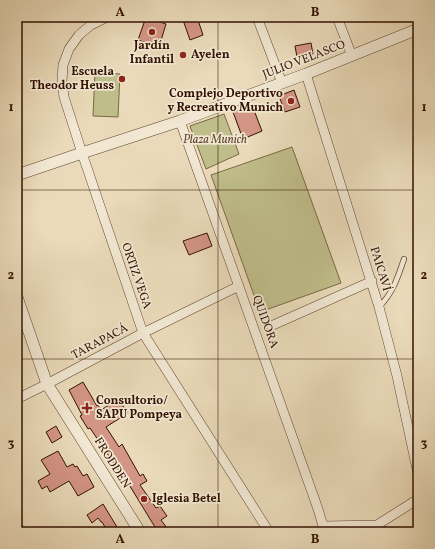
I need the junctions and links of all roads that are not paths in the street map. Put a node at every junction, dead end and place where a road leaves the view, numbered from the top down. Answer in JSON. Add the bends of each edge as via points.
{"nodes":[{"id":1,"x":107,"y":17,"type":"edge"},
{"id":2,"x":257,"y":17,"type":"edge"},
{"id":3,"x":337,"y":17,"type":"edge"},
{"id":4,"x":418,"y":29,"type":"edge"},
{"id":5,"x":352,"y":56,"type":"junction"},
{"id":6,"x":306,"y":74,"type":"junction"},
{"id":7,"x":282,"y":83,"type":"junction"},
{"id":8,"x":180,"y":122,"type":"junction"},
{"id":9,"x":82,"y":153,"type":"junction"},
{"id":10,"x":17,"y":175,"type":"edge"},
{"id":11,"x":404,"y":259,"type":"dead end"},
{"id":12,"x":372,"y":281,"type":"junction"},
{"id":13,"x":238,"y":286,"type":"junction"},
{"id":14,"x":17,"y":297,"type":"edge"},
{"id":15,"x":379,"y":307,"type":"junction"},
{"id":16,"x":271,"y":326,"type":"dead end"},
{"id":17,"x":143,"y":333,"type":"junction"},
{"id":18,"x":47,"y":384,"type":"junction"},
{"id":19,"x":17,"y":399,"type":"edge"},
{"id":20,"x":418,"y":474,"type":"edge"},
{"id":21,"x":418,"y":499,"type":"edge"},
{"id":22,"x":17,"y":525,"type":"edge"},
{"id":23,"x":322,"y":529,"type":"edge"},
{"id":24,"x":21,"y":532,"type":"edge"},
{"id":25,"x":140,"y":532,"type":"edge"},
{"id":26,"x":269,"y":532,"type":"edge"}],
"edges":[{"from":1,"to":9,"type":"street","name":"ORTIZ VEGA","via":[[79,35],[69,49],[63,65],[64,97]]},
{"from":2,"to":7,"type":"street"},
{"from":3,"to":5,"type":"street"},
{"from":4,"to":5,"type":"street","name":"JULIO VELASCO"},
{"from":5,"to":6,"type":"street","name":"JULIO VELASCO"},
{"from":6,"to":7,"type":"street","name":"JULIO VELASCO"},
{"from":6,"to":12,"type":"street","name":"PAICAVÍ"},
{"from":7,"to":8,"type":"street","name":"JULIO VELASCO"},
{"from":8,"to":9,"type":"street","name":"JULIO VELASCO"},
{"from":8,"to":13,"type":"street","name":"QUIDORA"},
{"from":9,"to":10,"type":"street","name":"JULIO VELASCO"},
{"from":9,"to":17,"type":"street","name":"ORTIZ VEGA"},
{"from":11,"to":15,"type":"lane","via":[[394,289]]},
{"from":12,"to":15,"type":"street","name":"PAICAVÍ"},
{"from":12,"to":16,"type":"street"},
{"from":13,"to":17,"type":"street","name":"TARAPACÁ"},
{"from":13,"to":23,"type":"street","name":"QUIDORA","via":[[318,509]]},
{"from":14,"to":18,"type":"street","name":"FRODDEN"},
{"from":15,"to":20,"type":"street","name":"PAICAVÍ"},
{"from":17,"to":18,"type":"street","name":"TARAPACÁ"},
{"from":17,"to":26,"type":"street","name":"ORTIZ VEGA"},
{"from":18,"to":19,"type":"street","name":"TARAPACÁ"},
{"from":18,"to":25,"type":"street","name":"FRODDEN"},
{"from":21,"to":23,"type":"street","via":[[377,525]]},
{"from":22,"to":24,"type":"street"}]}
